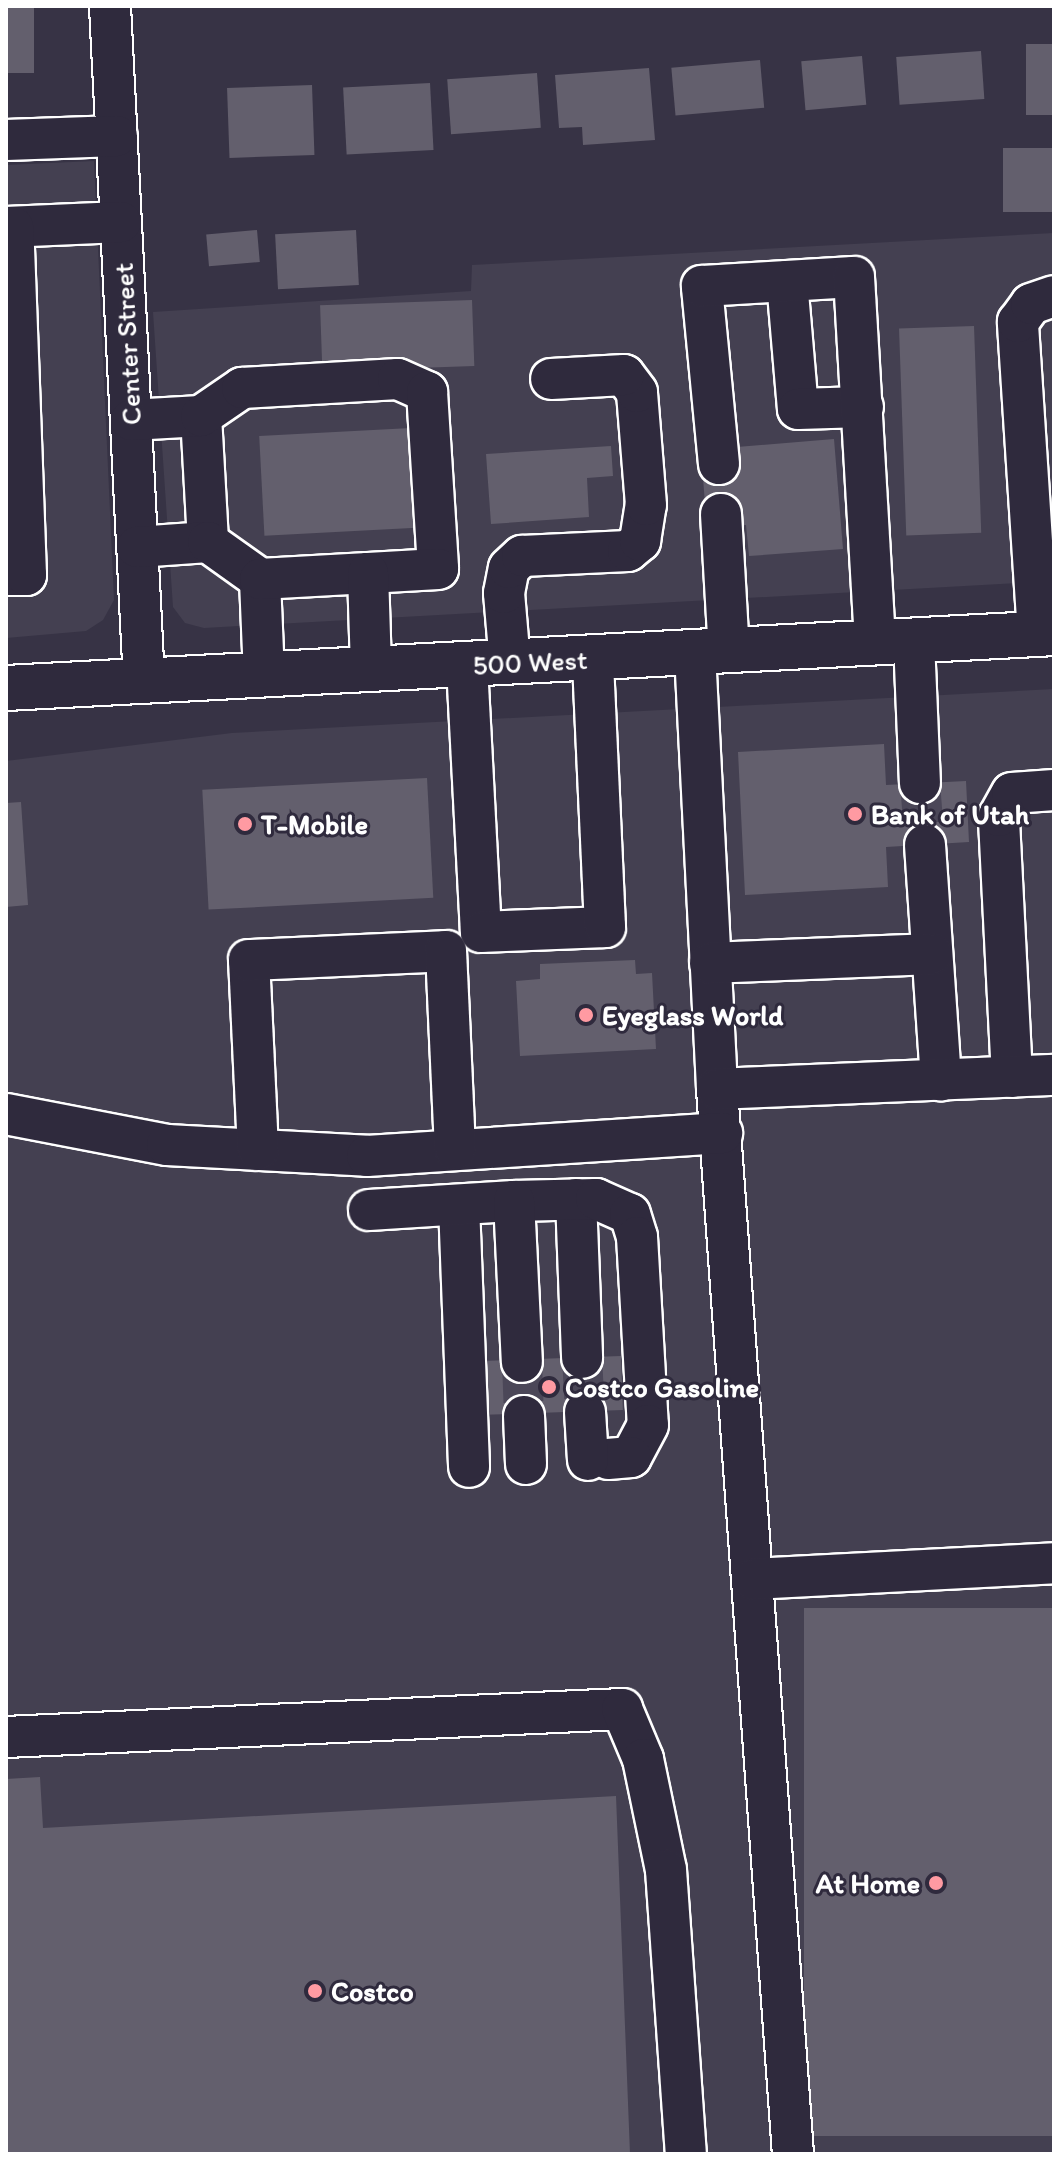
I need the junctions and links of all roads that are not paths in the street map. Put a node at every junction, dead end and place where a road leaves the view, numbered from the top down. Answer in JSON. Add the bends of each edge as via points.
{"nodes":[{"id":1,"x":110,"y":6,"type":"edge"},
{"id":2,"x":117,"y":136,"type":"junction"},
{"id":3,"x":6,"y":140,"type":"edge"},
{"id":4,"x":121,"y":222,"type":"junction"},
{"id":5,"x":10,"y":227,"type":"edge"},
{"id":6,"x":787,"y":281,"type":"junction"},
{"id":7,"x":1054,"y":296,"type":"edge"},
{"id":8,"x":551,"y":379,"type":"dead end"},
{"id":9,"x":863,"y":407,"type":"junction"},
{"id":10,"x":201,"y":416,"type":"junction"},
{"id":11,"x":131,"y":420,"type":"junction"},
{"id":12,"x":719,"y":464,"type":"dead end"},
{"id":13,"x":721,"y":514,"type":"dead end"},
{"id":14,"x":208,"y":542,"type":"junction"},
{"id":15,"x":137,"y":547,"type":"junction"},
{"id":16,"x":368,"y":573,"type":"junction"},
{"id":17,"x":6,"y":575,"type":"edge"},
{"id":18,"x":260,"y":579,"type":"junction"},
{"id":19,"x":1046,"y":634,"type":"edge"},
{"id":20,"x":895,"y":642,"type":"junction"},
{"id":21,"x":712,"y":652,"type":"junction"},
{"id":22,"x":593,"y":659,"type":"junction"},
{"id":23,"x":510,"y":663,"type":"junction"},
{"id":24,"x":467,"y":666,"type":"junction"},
{"id":25,"x":371,"y":670,"type":"junction"},
{"id":26,"x":264,"y":676,"type":"junction"},
{"id":27,"x":144,"y":681,"type":"junction"},
{"id":28,"x":6,"y":688,"type":"edge"},
{"id":29,"x":920,"y":783,"type":"tunnel mouth"},
{"id":30,"x":1054,"y":790,"type":"edge"},
{"id":31,"x":925,"y":845,"type":"tunnel mouth"},
{"id":32,"x":932,"y":954,"type":"junction"},
{"id":33,"x":710,"y":963,"type":"junction"},
{"id":34,"x":1054,"y":1075,"type":"edge"},
{"id":35,"x":1012,"y":1077,"type":"junction"},
{"id":36,"x":941,"y":1080,"type":"junction"},
{"id":37,"x":717,"y":1089,"type":"junction"},
{"id":38,"x":6,"y":1114,"type":"edge"},
{"id":39,"x":722,"y":1133,"type":"junction"},
{"id":40,"x":258,"y":1150,"type":"junction"},
{"id":41,"x":455,"y":1150,"type":"junction"},
{"id":42,"x":576,"y":1199,"type":"junction"},
{"id":43,"x":514,"y":1201,"type":"junction"},
{"id":44,"x":459,"y":1205,"type":"junction"},
{"id":45,"x":369,"y":1210,"type":"dead end"},
{"id":46,"x":582,"y":1358,"type":"tunnel mouth"},
{"id":47,"x":522,"y":1362,"type":"tunnel mouth"},
{"id":48,"x":585,"y":1412,"type":"tunnel mouth"},
{"id":49,"x":524,"y":1416,"type":"tunnel mouth"},
{"id":50,"x":526,"y":1464,"type":"dead end"},
{"id":51,"x":469,"y":1467,"type":"dead end"},
{"id":52,"x":1054,"y":1563,"type":"edge"},
{"id":53,"x":753,"y":1579,"type":"junction"},
{"id":54,"x":6,"y":1737,"type":"edge"},
{"id":55,"x":686,"y":2154,"type":"edge"},
{"id":56,"x":793,"y":2154,"type":"edge"}],
"edges":[{"from":1,"to":2,"type":"street","name":"Center Street"},
{"from":2,"to":3,"type":"street"},
{"from":2,"to":4,"type":"street","name":"Center Street"},
{"from":4,"to":5,"type":"street"},
{"from":4,"to":11,"type":"street","name":"Center Street"},
{"from":5,"to":17,"type":"street","via":[[26,575]]},
{"from":6,"to":9,"type":"street","via":[[798,409]]},
{"from":6,"to":9,"type":"street","via":[[854,277]]},
{"from":6,"to":12,"type":"street","via":[[702,286]]},
{"from":7,"to":19,"type":"street","via":[[1031,304],[1018,322]]},
{"from":8,"to":23,"type":"street","via":[[624,375],[637,392],[646,505],[640,541],[628,551],[522,556],[509,568],[504,593]]},
{"from":9,"to":20,"type":"street"},
{"from":10,"to":11,"type":"street"},
{"from":10,"to":14,"type":"street"},
{"from":10,"to":16,"type":"street","via":[[242,388],[398,379],[427,392],[438,569]]},
{"from":11,"to":15,"type":"street","name":"Center Street"},
{"from":13,"to":21,"type":"street"},
{"from":14,"to":15,"type":"street"},
{"from":14,"to":18,"type":"street"},
{"from":15,"to":27,"type":"street","name":"Center Street"},
{"from":16,"to":18,"type":"street"},
{"from":16,"to":25,"type":"street"},
{"from":18,"to":26,"type":"street"},
{"from":19,"to":20,"type":"main road","name":"500 West"},
{"from":20,"to":21,"type":"main road","name":"500 West"},
{"from":20,"to":29,"type":"street"},
{"from":21,"to":22,"type":"main road","name":"500 West"},
{"from":21,"to":33,"type":"street"},
{"from":22,"to":23,"type":"main road","name":"500 West"},
{"from":22,"to":24,"type":"street","via":[[605,927],[481,932]]},
{"from":23,"to":24,"type":"main road","name":"500 West"},
{"from":24,"to":25,"type":"main road","name":"500 West"},
{"from":25,"to":26,"type":"main road","name":"500 West"},
{"from":26,"to":27,"type":"main road","name":"500 West"},
{"from":27,"to":28,"type":"main road","name":"500 West"},
{"from":30,"to":35,"type":"street","via":[[1012,793],[999,816]]},
{"from":31,"to":32,"type":"street"},
{"from":32,"to":33,"type":"street"},
{"from":32,"to":36,"type":"street"},
{"from":33,"to":37,"type":"street"},
{"from":34,"to":35,"type":"street"},
{"from":35,"to":36,"type":"street"},
{"from":36,"to":37,"type":"street"},
{"from":37,"to":39,"type":"street"},
{"from":38,"to":40,"type":"street","via":[[167,1145]]},
{"from":39,"to":41,"type":"street"},
{"from":39,"to":53,"type":"street"},
{"from":40,"to":41,"type":"street","via":[[367,1156]]},
{"from":40,"to":41,"type":"street","via":[[249,960],[446,951]]},
{"from":42,"to":43,"type":"street"},
{"from":42,"to":46,"type":"street"},
{"from":42,"to":48,"type":"street","via":[[596,1199],[630,1214],[637,1237],[648,1425],[631,1457],[598,1460]]},
{"from":43,"to":44,"type":"street"},
{"from":43,"to":47,"type":"street"},
{"from":44,"to":45,"type":"street"},
{"from":44,"to":51,"type":"street"},
{"from":49,"to":50,"type":"street"},
{"from":52,"to":53,"type":"street"},
{"from":53,"to":56,"type":"street"},
{"from":54,"to":55,"type":"street","via":[[622,1709],[643,1759],[666,1870]]}]}
